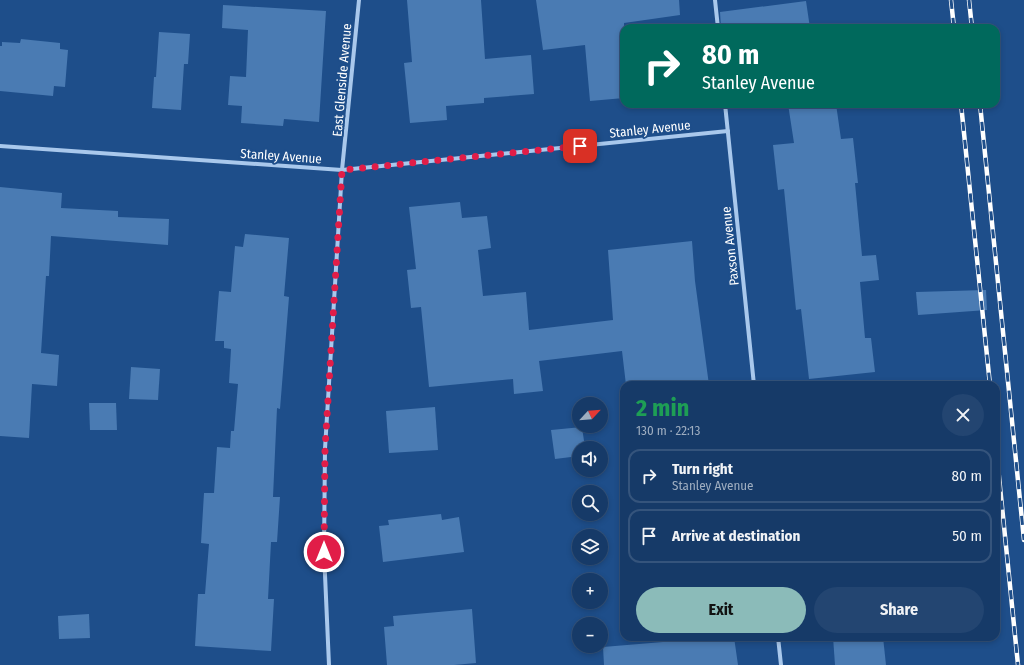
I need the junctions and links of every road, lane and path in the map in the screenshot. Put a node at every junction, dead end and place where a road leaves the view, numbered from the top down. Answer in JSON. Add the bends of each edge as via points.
{"nodes":[{"id":1,"x":359,"y":0,"type":"edge"},
{"id":2,"x":715,"y":0,"type":"edge"},
{"id":3,"x":718,"y":24,"type":"edge"},
{"id":4,"x":725,"y":108,"type":"edge"},
{"id":5,"x":728,"y":131,"type":"junction"},
{"id":6,"x":0,"y":146,"type":"edge"},
{"id":7,"x":342,"y":170,"type":"junction"},
{"id":8,"x":754,"y":381,"type":"edge"},
{"id":9,"x":778,"y":641,"type":"edge"},
{"id":10,"x":329,"y":665,"type":"edge"},
{"id":11,"x":781,"y":665,"type":"edge"}],
"edges":[{"from":1,"to":7,"type":"street","name":"East Glenside Avenue"},
{"from":2,"to":3,"type":"street"},
{"from":4,"to":5,"type":"street","name":"Paxson Avenue"},
{"from":5,"to":7,"type":"street","name":"Stanley Avenue"},
{"from":5,"to":8,"type":"street","name":"Paxson Avenue"},
{"from":6,"to":7,"type":"street","name":"Stanley Avenue"},
{"from":7,"to":10,"type":"street","name":"East Glenside Avenue","via":[[325,449],[324,552]]},
{"from":9,"to":11,"type":"street"}]}
